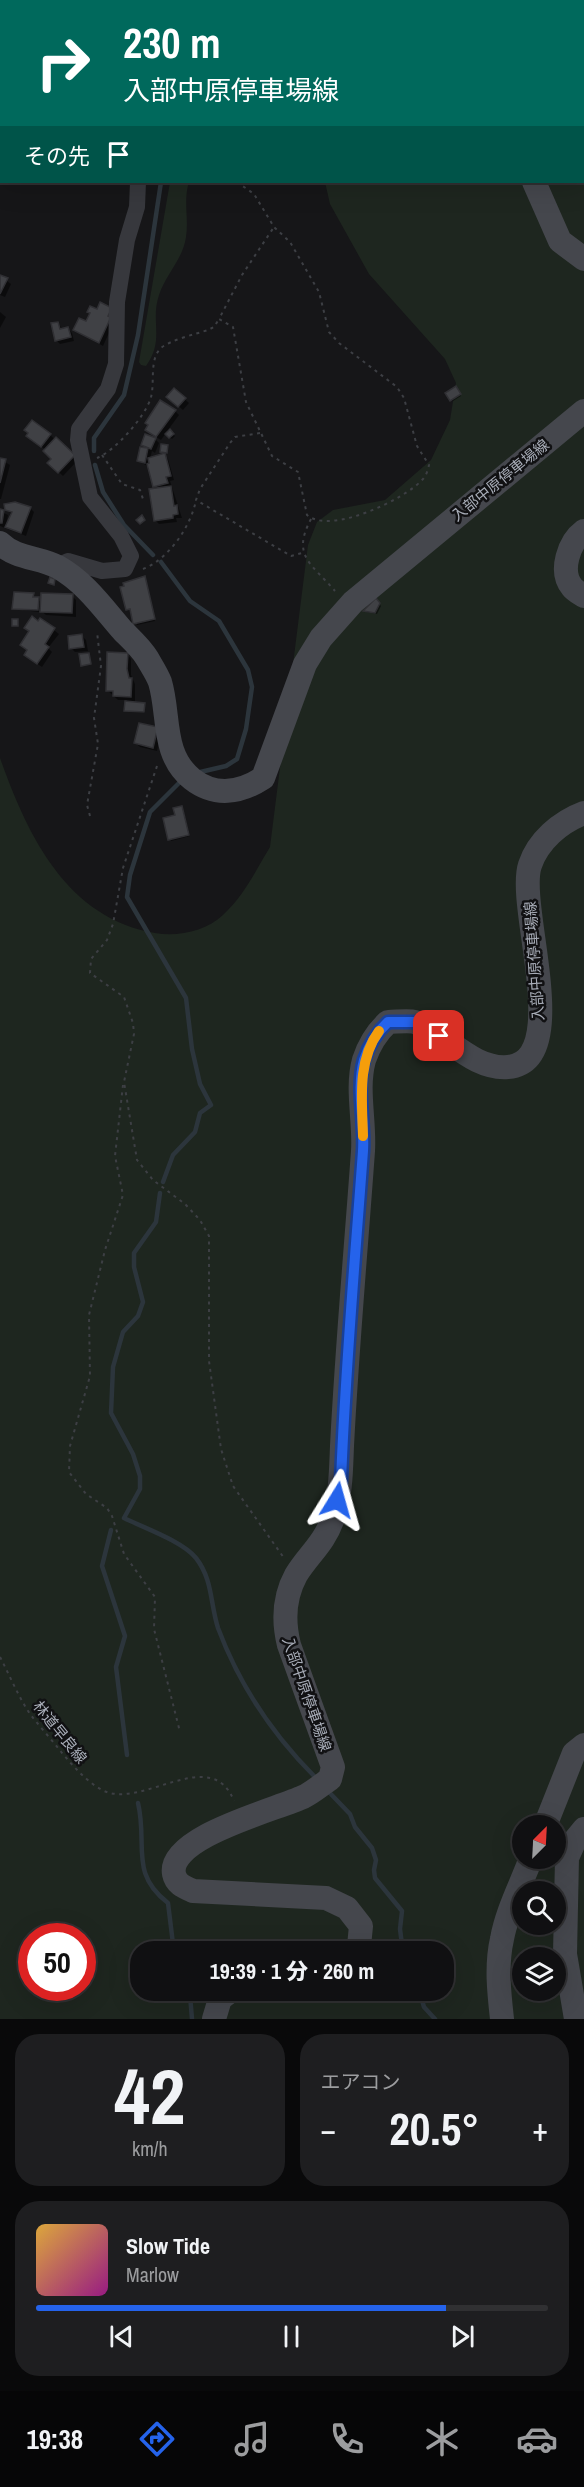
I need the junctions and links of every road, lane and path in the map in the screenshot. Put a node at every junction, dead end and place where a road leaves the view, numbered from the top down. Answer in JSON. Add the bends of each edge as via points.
{"nodes":[{"id":1,"x":138,"y":183,"type":"edge"},
{"id":2,"x":238,"y":183,"type":"edge"},
{"id":3,"x":534,"y":183,"type":"edge"},
{"id":4,"x":274,"y":227,"type":"junction"},
{"id":5,"x":584,"y":259,"type":"edge"},
{"id":6,"x":219,"y":319,"type":"junction"},
{"id":7,"x":584,"y":411,"type":"edge"},
{"id":8,"x":261,"y":432,"type":"junction"},
{"id":9,"x":102,"y":455,"type":"junction"},
{"id":10,"x":83,"y":460,"type":"junction"},
{"id":11,"x":143,"y":499,"type":"dead end"},
{"id":12,"x":196,"y":500,"type":"junction"},
{"id":13,"x":311,"y":519,"type":"junction"},
{"id":14,"x":584,"y":531,"type":"edge"},
{"id":15,"x":0,"y":543,"type":"edge"},
{"id":16,"x":302,"y":552,"type":"junction"},
{"id":17,"x":57,"y":566,"type":"junction"},
{"id":18,"x":127,"y":566,"type":"junction"},
{"id":19,"x":584,"y":596,"type":"edge"},
{"id":20,"x":102,"y":607,"type":"junction"},
{"id":21,"x":347,"y":609,"type":"junction"},
{"id":22,"x":167,"y":736,"type":"junction"},
{"id":23,"x":584,"y":813,"type":"edge"},
{"id":24,"x":90,"y":816,"type":"dead end"},
{"id":25,"x":124,"y":1082,"type":"junction"},
{"id":26,"x":297,"y":1574,"type":"junction"},
{"id":27,"x":0,"y":1657,"type":"edge"},
{"id":28,"x":180,"y":1732,"type":"dead end"},
{"id":29,"x":584,"y":1745,"type":"edge"},
{"id":30,"x":549,"y":1815,"type":"edge"},
{"id":31,"x":242,"y":1821,"type":"junction"},
{"id":32,"x":584,"y":1829,"type":"edge"},
{"id":33,"x":527,"y":1869,"type":"edge"},
{"id":34,"x":360,"y":1941,"type":"edge"},
{"id":35,"x":219,"y":2001,"type":"edge"},
{"id":36,"x":214,"y":2019,"type":"edge"},
{"id":37,"x":502,"y":2019,"type":"edge"},
{"id":38,"x":576,"y":2019,"type":"edge"}],
"edges":[{"from":1,"to":10,"type":"street","via":[[137,207],[127,240],[117,303],[116,364],[108,389],[79,429]]},
{"from":2,"to":4,"type":"path","via":[[254,194]]},
{"from":3,"to":5,"type":"main road","via":[[560,241]]},
{"from":4,"to":6,"type":"path"},
{"from":4,"to":13,"type":"path","via":[[290,242],[319,292],[329,332],[397,387],[404,398],[417,446],[429,465],[422,481],[379,508],[360,516]]},
{"from":6,"to":8,"type":"path","via":[[233,327],[246,402]]},
{"from":6,"to":9,"type":"path","via":[[208,330],[162,347],[156,354],[147,409]]},
{"from":7,"to":21,"type":"main road","name":"入部中原停車場線"},
{"from":8,"to":12,"type":"path","via":[[235,437]]},
{"from":8,"to":13,"type":"path","via":[[272,456],[298,472]]},
{"from":9,"to":10,"type":"path"},
{"from":9,"to":11,"type":"path","via":[[122,484],[140,490]]},
{"from":10,"to":18,"type":"street","via":[[90,497],[121,536],[131,556]]},
{"from":12,"to":16,"type":"path","via":[[291,556]]},
{"from":12,"to":18,"type":"path","via":[[186,529],[166,552],[147,568]]},
{"from":13,"to":16,"type":"path","via":[[302,539]]},
{"from":14,"to":19,"type":"main road","via":[[577,536],[565,568],[572,587]]},
{"from":15,"to":17,"type":"main road","name":"入部中原停車場線","via":[[29,559]]},
{"from":16,"to":21,"type":"path"},
{"from":17,"to":18,"type":"street","via":[[68,561],[102,571]]},
{"from":17,"to":20,"type":"main road","name":"入部中原停車場線","via":[[87,589]]},
{"from":20,"to":22,"type":"main road","name":"入部中原停車場線","via":[[146,656],[160,682]]},
{"from":20,"to":24,"type":"path","via":[[94,618],[100,666],[94,718],[98,744],[87,805]]},
{"from":21,"to":22,"type":"main road","name":"入部中原停車場線","via":[[321,638],[305,664],[263,778],[248,788],[227,792],[205,788],[176,762]]},
{"from":22,"to":25,"type":"path","via":[[132,836],[113,924],[91,959],[90,973],[124,997],[133,1023]]},
{"from":23,"to":26,"type":"main road","name":"入部中原停車場線","via":[[548,834],[529,866],[541,1015],[537,1047],[529,1060],[509,1067],[485,1065],[414,1022],[388,1022],[377,1033],[364,1061],[364,1147],[345,1374],[341,1482],[322,1543]]},
{"from":25,"to":26,"type":"path","via":[[138,1160],[153,1180],[200,1220],[209,1236],[210,1361],[221,1449],[233,1486]]},
{"from":25,"to":28,"type":"path","via":[[115,1156],[123,1195],[89,1315],[90,1376],[70,1446],[69,1472],[86,1494],[107,1508],[124,1554],[155,1597],[154,1629]]},
{"from":26,"to":31,"type":"main road","name":"入部中原停車場線","via":[[289,1592],[284,1626],[333,1767],[330,1779],[305,1797]]},
{"from":27,"to":31,"type":"path","name":"林道早良線","via":[[32,1716],[79,1772],[104,1791],[120,1794],[213,1777],[228,1787]]},
{"from":29,"to":30,"type":"main road","via":[[574,1753]]},
{"from":31,"to":34,"type":"main road","name":"入部中原停車場線","via":[[191,1842],[174,1861],[175,1879],[193,1891],[326,1898],[347,1908],[361,1926]]},
{"from":32,"to":38,"type":"main road","via":[[567,1858],[565,1954]]},
{"from":33,"to":37,"type":"main road","via":[[501,1940],[498,1974]]},
{"from":35,"to":36,"type":"main road"}]}
